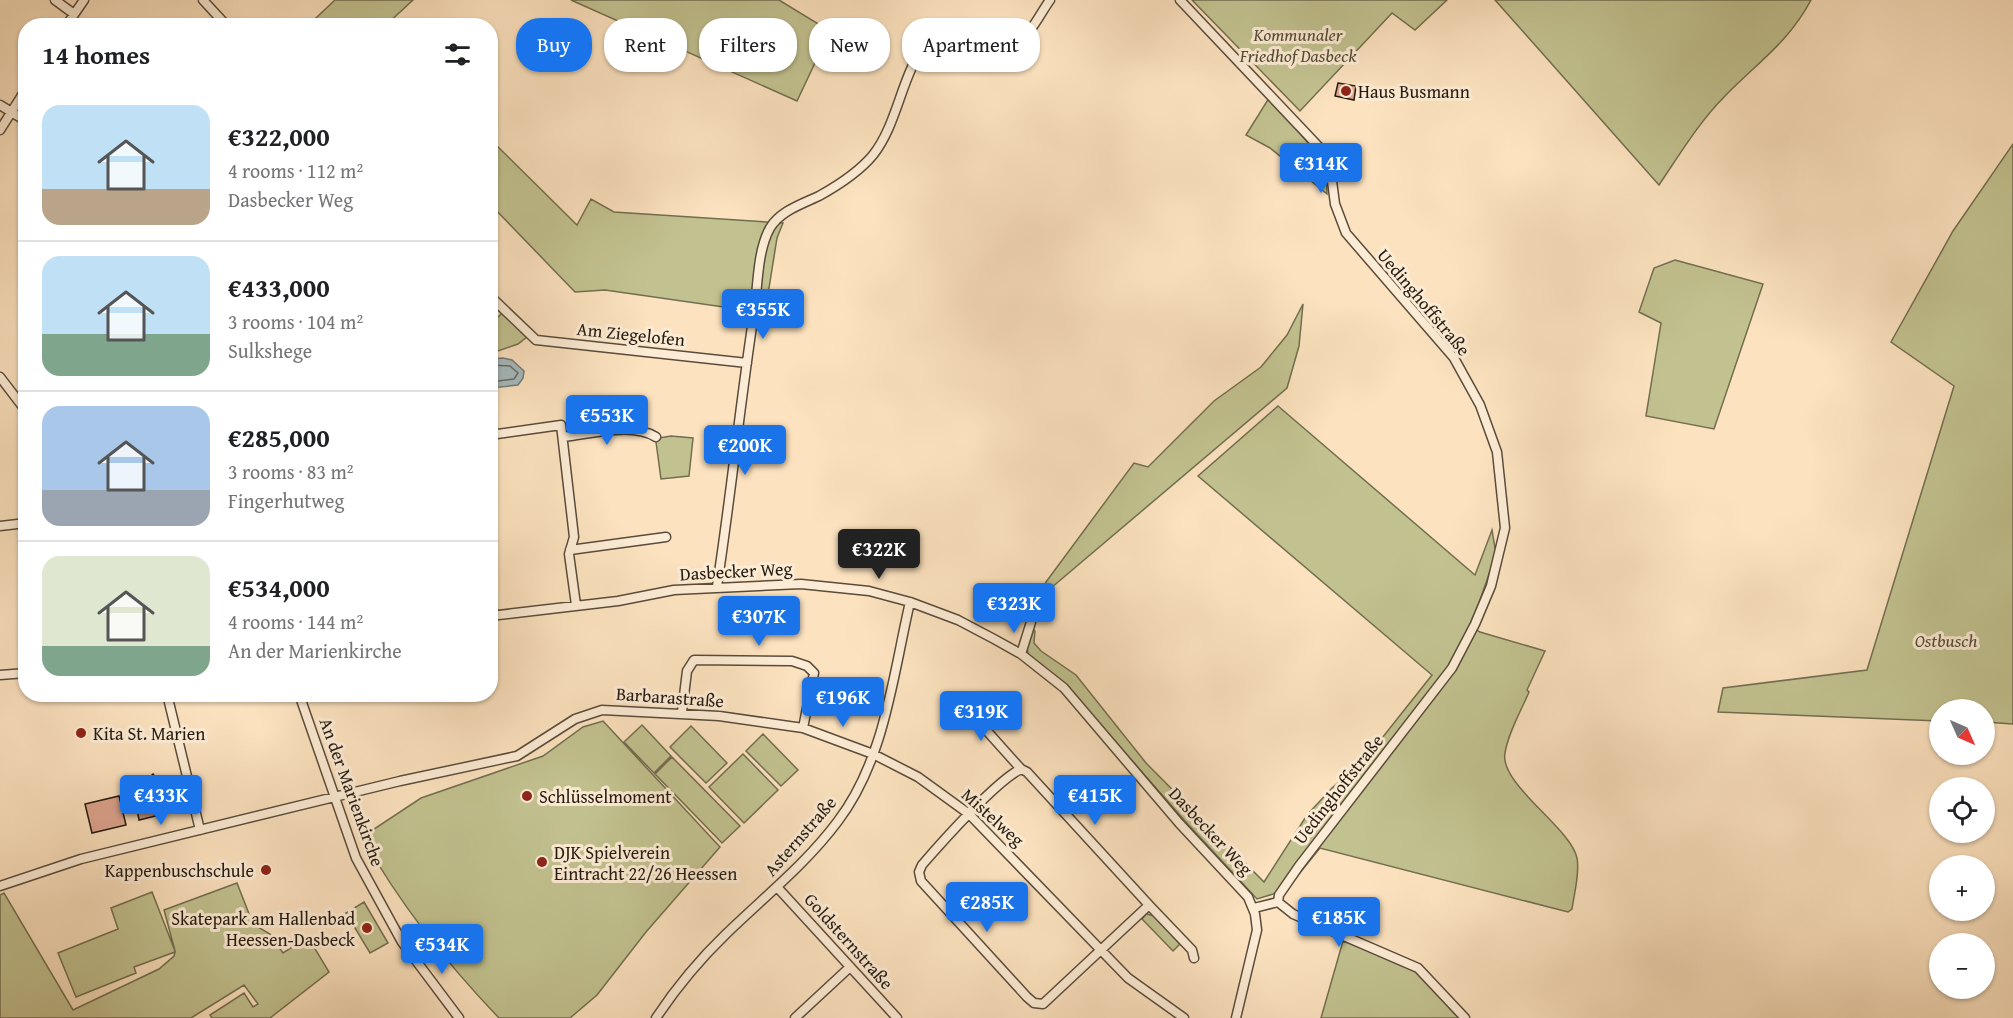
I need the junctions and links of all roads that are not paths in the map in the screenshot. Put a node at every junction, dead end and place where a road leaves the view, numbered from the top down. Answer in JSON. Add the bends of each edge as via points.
{"nodes":[{"id":1,"x":55,"y":0,"type":"edge"},
{"id":2,"x":84,"y":0,"type":"edge"},
{"id":3,"x":204,"y":0,"type":"edge"},
{"id":4,"x":1050,"y":0,"type":"edge"},
{"id":5,"x":1180,"y":0,"type":"edge"},
{"id":6,"x":74,"y":14,"type":"junction"},
{"id":7,"x":71,"y":18,"type":"edge"},
{"id":8,"x":220,"y":18,"type":"edge"},
{"id":9,"x":18,"y":102,"type":"edge"},
{"id":10,"x":0,"y":105,"type":"edge"},
{"id":11,"x":12,"y":112,"type":"junction"},
{"id":12,"x":18,"y":116,"type":"edge"},
{"id":13,"x":0,"y":130,"type":"edge"},
{"id":14,"x":498,"y":304,"type":"edge"},
{"id":15,"x":747,"y":363,"type":"junction"},
{"id":16,"x":0,"y":377,"type":"edge"},
{"id":17,"x":18,"y":401,"type":"edge"},
{"id":18,"x":498,"y":433,"type":"edge"},
{"id":19,"x":563,"y":437,"type":"junction"},
{"id":20,"x":656,"y":437,"type":"dead end"},
{"id":21,"x":18,"y":524,"type":"edge"},
{"id":22,"x":0,"y":525,"type":"edge"},
{"id":23,"x":666,"y":537,"type":"dead end"},
{"id":24,"x":570,"y":550,"type":"junction"},
{"id":25,"x":717,"y":586,"type":"junction"},
{"id":26,"x":910,"y":602,"type":"junction"},
{"id":27,"x":576,"y":605,"type":"junction"},
{"id":28,"x":498,"y":615,"type":"edge"},
{"id":29,"x":1031,"y":622,"type":"dead end"},
{"id":30,"x":1021,"y":654,"type":"junction"},
{"id":31,"x":18,"y":674,"type":"edge"},
{"id":32,"x":0,"y":675,"type":"edge"},
{"id":33,"x":169,"y":702,"type":"edge"},
{"id":34,"x":302,"y":702,"type":"edge"},
{"id":35,"x":960,"y":702,"type":"dead end"},
{"id":36,"x":682,"y":712,"type":"junction"},
{"id":37,"x":803,"y":728,"type":"junction"},
{"id":38,"x":873,"y":754,"type":"junction"},
{"id":39,"x":1021,"y":770,"type":"junction"},
{"id":40,"x":333,"y":797,"type":"junction"},
{"id":41,"x":969,"y":814,"type":"junction"},
{"id":42,"x":200,"y":830,"type":"junction"},
{"id":43,"x":0,"y":886,"type":"edge"},
{"id":44,"x":777,"y":887,"type":"junction"},
{"id":45,"x":1278,"y":902,"type":"junction"},
{"id":46,"x":1149,"y":904,"type":"junction"},
{"id":47,"x":1254,"y":908,"type":"junction"},
{"id":48,"x":1101,"y":952,"type":"junction"},
{"id":49,"x":1194,"y":958,"type":"dead end"},
{"id":50,"x":850,"y":967,"type":"junction"},
{"id":51,"x":459,"y":1018,"type":"edge"},
{"id":52,"x":656,"y":1018,"type":"edge"},
{"id":53,"x":795,"y":1018,"type":"edge"},
{"id":54,"x":897,"y":1018,"type":"edge"},
{"id":55,"x":1184,"y":1018,"type":"edge"},
{"id":56,"x":1236,"y":1018,"type":"edge"},
{"id":57,"x":1465,"y":1018,"type":"edge"}],
"edges":[{"from":1,"to":6,"type":"street"},
{"from":2,"to":6,"type":"street"},
{"from":3,"to":8,"type":"street"},
{"from":4,"to":15,"type":"street","via":[[1016,42],[1004,44],[940,35],[930,39],[919,54],[873,155],[840,182],[775,222],[766,239]]},
{"from":5,"to":45,"type":"street","name":"Uedinghoffstraße","via":[[1320,148],[1330,166],[1335,204],[1346,233],[1454,358],[1480,405],[1497,452],[1504,502],[1501,553],[1463,648],[1428,700],[1299,866]]},
{"from":6,"to":7,"type":"street"},
{"from":9,"to":11,"type":"street"},
{"from":10,"to":11,"type":"street"},
{"from":11,"to":12,"type":"street"},
{"from":11,"to":13,"type":"street"},
{"from":14,"to":15,"type":"street","name":"Am Ziegelofen","via":[[536,340]]},
{"from":15,"to":25,"type":"street"},
{"from":16,"to":17,"type":"street"},
{"from":18,"to":19,"type":"street","via":[[561,425]]},
{"from":19,"to":20,"type":"street","via":[[627,430]]},
{"from":19,"to":24,"type":"street","via":[[574,537]]},
{"from":21,"to":22,"type":"street"},
{"from":23,"to":24,"type":"street"},
{"from":24,"to":27,"type":"street"},
{"from":25,"to":26,"type":"street","name":"Dasbecker Weg","via":[[801,584],[869,591]]},
{"from":25,"to":27,"type":"street","name":"Dasbecker Weg"},
{"from":26,"to":30,"type":"street","name":"Dasbecker Weg","via":[[958,620]]},
{"from":26,"to":38,"type":"street","name":"Asternstraße"},
{"from":27,"to":28,"type":"street","name":"Dasbecker Weg"},
{"from":29,"to":30,"type":"street"},
{"from":30,"to":47,"type":"street","name":"Dasbecker Weg","via":[[1079,704],[1172,814],[1241,887]]},
{"from":31,"to":32,"type":"street"},
{"from":33,"to":42,"type":"street"},
{"from":34,"to":40,"type":"street","name":"An der Marienkirche"},
{"from":35,"to":39,"type":"street"},
{"from":36,"to":37,"type":"street","name":"Barbarastraße"},
{"from":36,"to":37,"type":"street","via":[[687,671],[694,660],[792,661],[814,673]]},
{"from":36,"to":40,"type":"street","name":"Barbarastraße","via":[[602,710],[575,719],[517,756]]},
{"from":37,"to":38,"type":"street","name":"Barbarastraße"},
{"from":38,"to":41,"type":"street","name":"Mistelweg","via":[[918,777]]},
{"from":38,"to":44,"type":"street","name":"Asternstraße","via":[[839,820]]},
{"from":39,"to":41,"type":"street","via":[[1009,775]]},
{"from":39,"to":46,"type":"street"},
{"from":40,"to":42,"type":"street","name":"Barbarastraße"},
{"from":40,"to":51,"type":"street","name":"An der Marienkirche","via":[[356,858],[384,913]]},
{"from":41,"to":48,"type":"street","name":"Mistelweg"},
{"from":41,"to":48,"type":"street","via":[[922,865],[921,881],[1027,997],[1043,1004]]},
{"from":42,"to":43,"type":"street","name":"Barbarastraße","via":[[45,869]]},
{"from":44,"to":50,"type":"street","name":"Goldsternstraße"},
{"from":44,"to":52,"type":"street","name":"Asternstraße","via":[[709,951]]},
{"from":45,"to":47,"type":"street"},
{"from":45,"to":57,"type":"street","via":[[1293,914],[1418,968]]},
{"from":46,"to":48,"type":"street"},
{"from":46,"to":49,"type":"street","via":[[1192,950]]},
{"from":47,"to":56,"type":"street","via":[[1257,930]]},
{"from":48,"to":55,"type":"street","name":"Mistelweg","via":[[1136,985]]},
{"from":50,"to":53,"type":"street"},
{"from":50,"to":54,"type":"street","name":"Goldsternstraße"}]}
